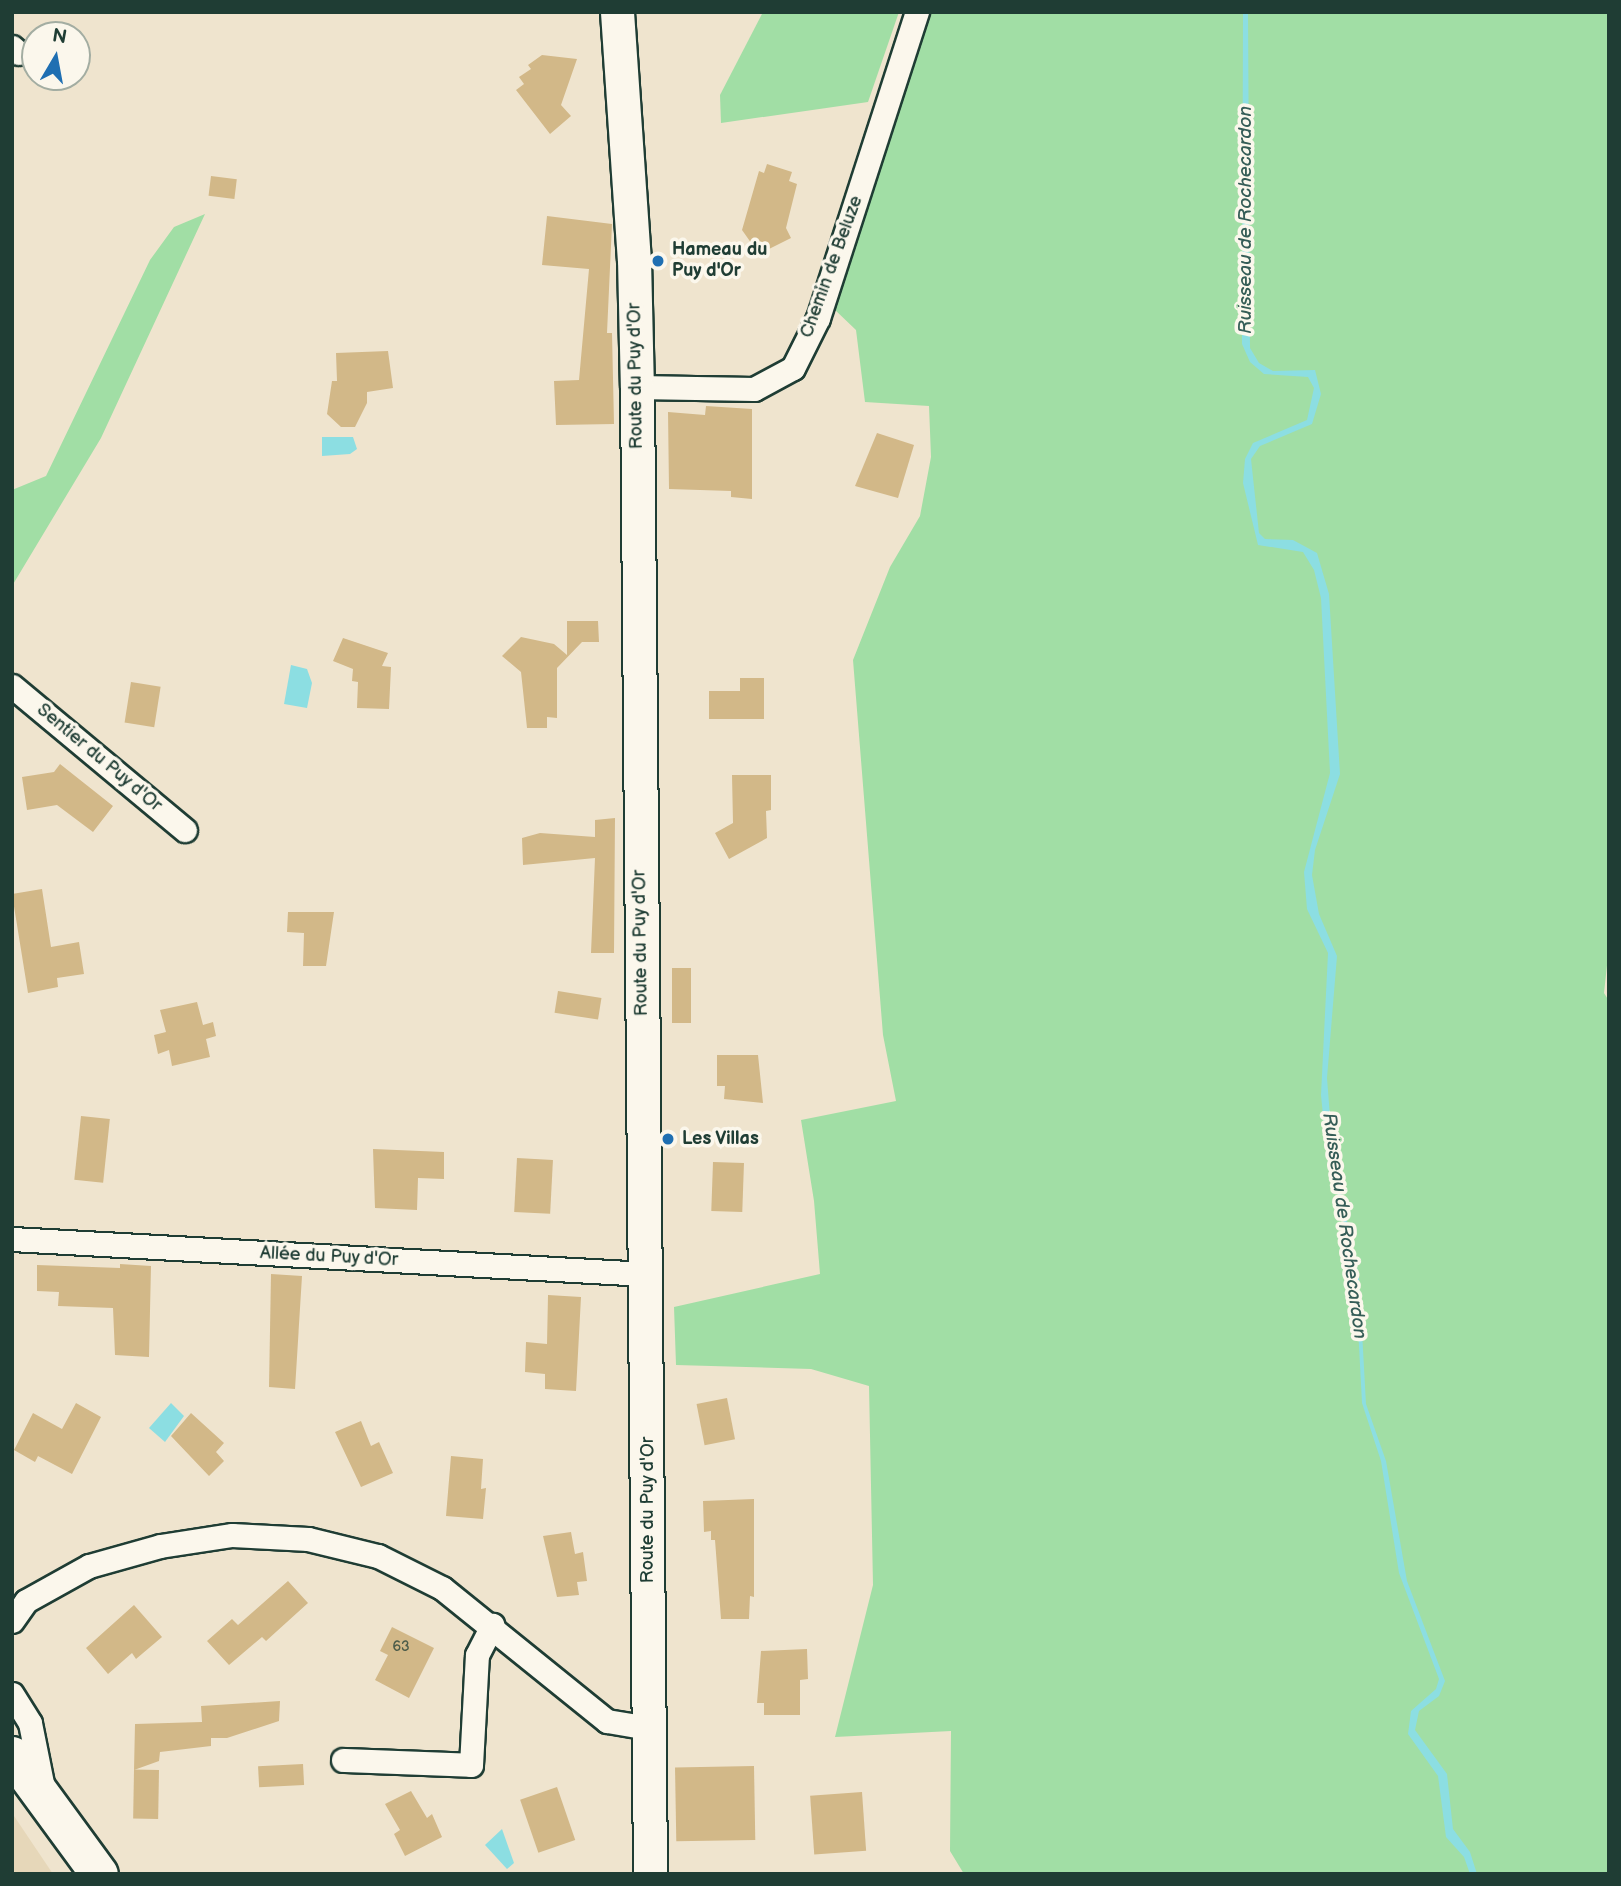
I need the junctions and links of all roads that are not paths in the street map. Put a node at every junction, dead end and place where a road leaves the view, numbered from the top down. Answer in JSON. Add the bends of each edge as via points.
{"nodes":[{"id":1,"x":617,"y":12,"type":"edge"},
{"id":2,"x":917,"y":12,"type":"edge"},
{"id":3,"x":637,"y":387,"type":"junction"},
{"id":4,"x":12,"y":685,"type":"edge"},
{"id":5,"x":185,"y":830,"type":"dead end"},
{"id":6,"x":12,"y":1239,"type":"edge"},
{"id":7,"x":646,"y":1274,"type":"junction"},
{"id":8,"x":12,"y":1621,"type":"edge"},
{"id":9,"x":492,"y":1625,"type":"junction"},
{"id":10,"x":12,"y":1694,"type":"edge"},
{"id":11,"x":649,"y":1728,"type":"junction"},
{"id":12,"x":12,"y":1755,"type":"edge"},
{"id":13,"x":343,"y":1760,"type":"dead end"},
{"id":14,"x":46,"y":1802,"type":"junction"},
{"id":15,"x":99,"y":1874,"type":"edge"},
{"id":16,"x":650,"y":1874,"type":"edge"}],
"edges":[{"from":1,"to":3,"type":"main road","name":"Route du Puy d'Or","via":[[633,235]]},
{"from":2,"to":3,"type":"street","name":"Chemin de Beluze","via":[[818,318],[793,368],[754,389]]},
{"from":3,"to":7,"type":"main road","name":"Route du Puy d'Or"},
{"from":4,"to":5,"type":"street","name":"Sentier du Puy d'Or"},
{"from":6,"to":7,"type":"street","name":"Allée du Puy d'Or"},
{"from":7,"to":11,"type":"main road","name":"Route du Puy d'Or"},
{"from":8,"to":9,"type":"street","via":[[26,1601],[89,1566],[160,1546],[232,1535],[309,1539],[378,1556],[442,1588]]},
{"from":9,"to":11,"type":"street","via":[[607,1721]]},
{"from":9,"to":13,"type":"street","via":[[477,1655],[471,1765]]},
{"from":10,"to":14,"type":"street","via":[[30,1723]]},
{"from":11,"to":16,"type":"main road","name":"Route du Puy d'Or"},
{"from":12,"to":14,"type":"main road"},
{"from":14,"to":15,"type":"main road"}]}
